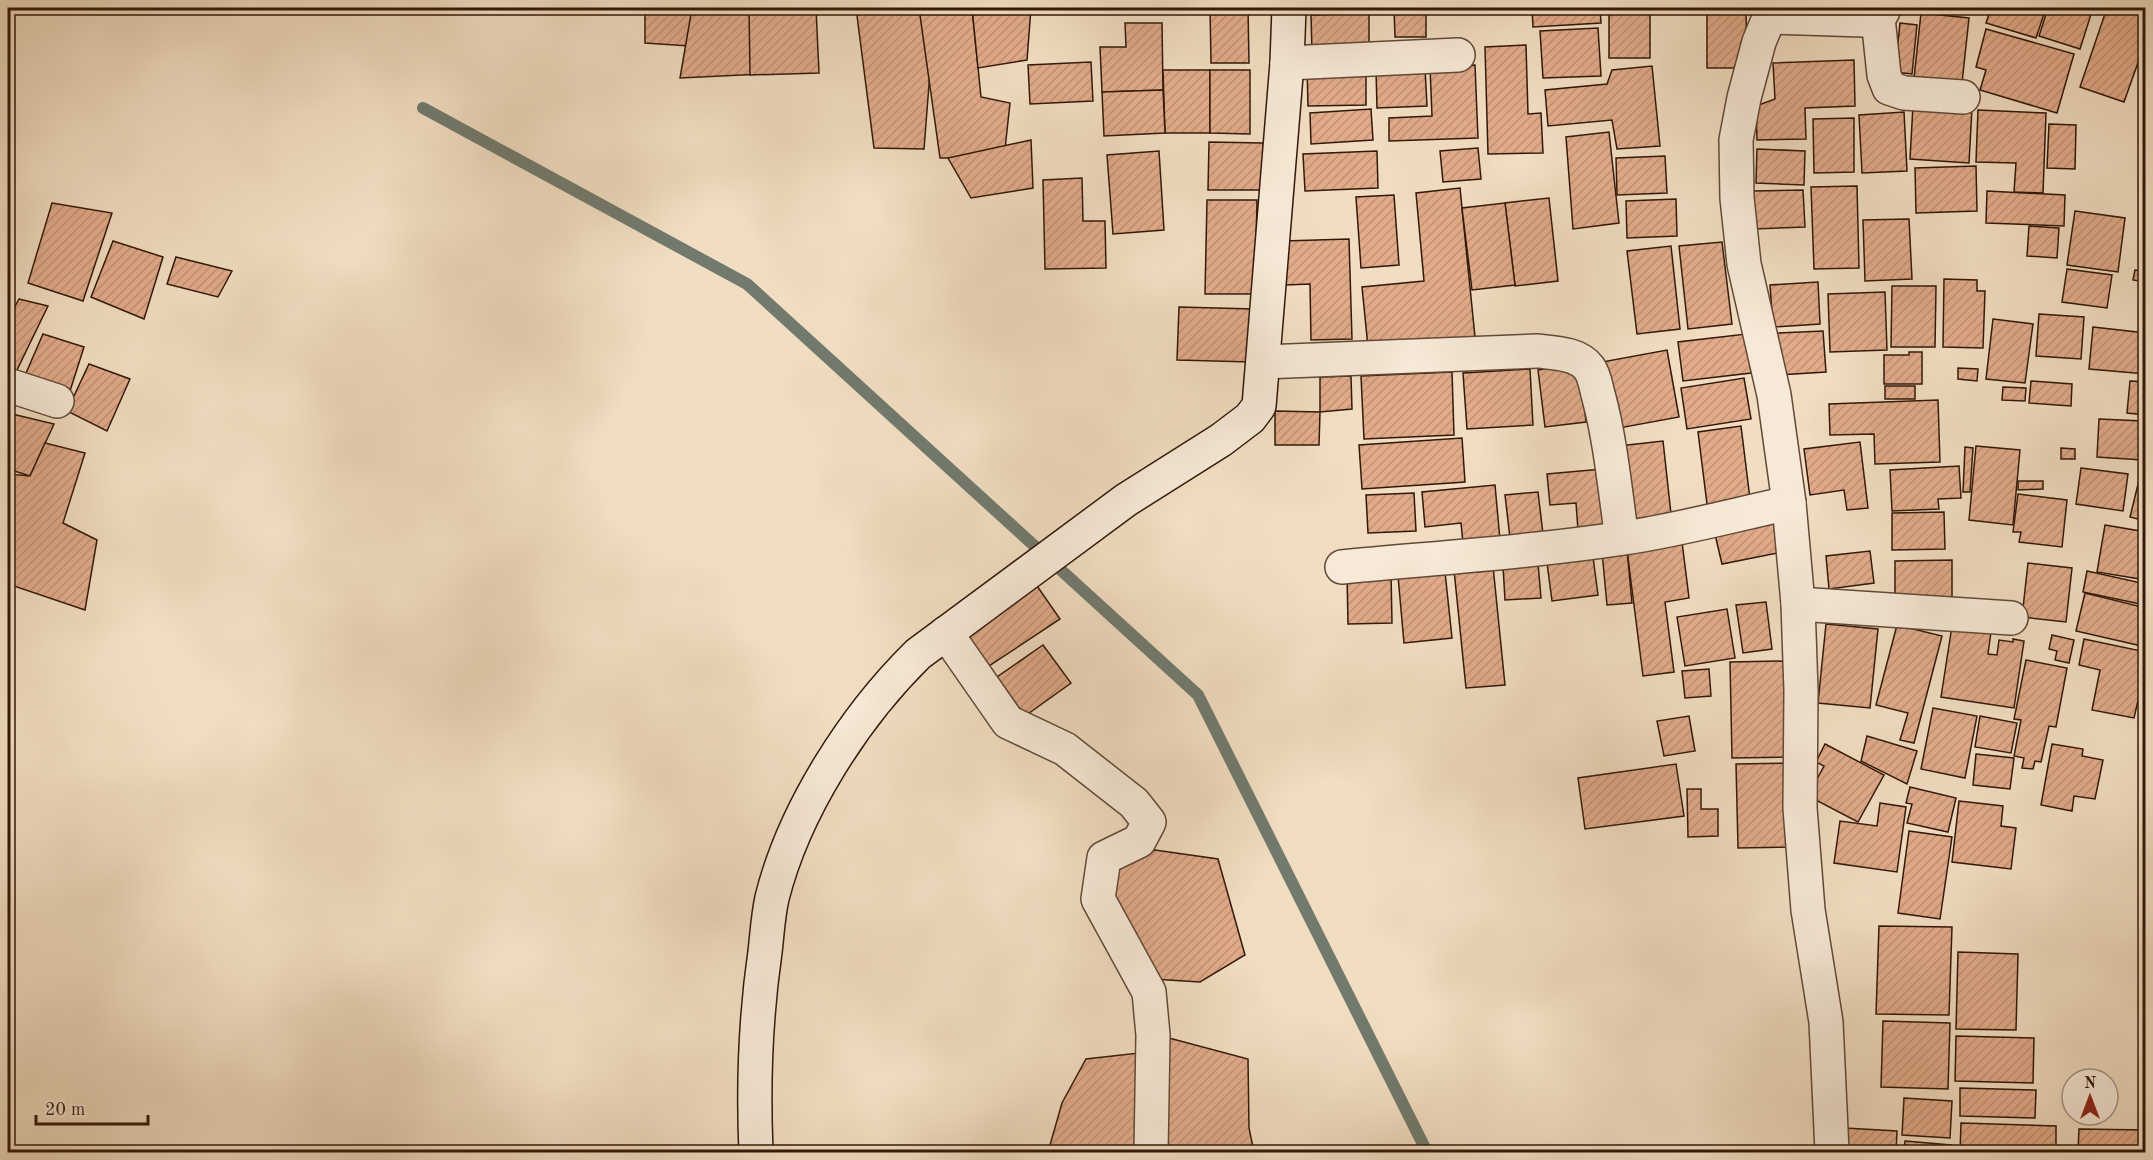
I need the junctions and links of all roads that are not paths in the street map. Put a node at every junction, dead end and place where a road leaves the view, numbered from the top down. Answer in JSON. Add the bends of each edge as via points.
{"nodes":[{"id":1,"x":1289,"y":8,"type":"edge"},
{"id":2,"x":1771,"y":12,"type":"edge"},
{"id":3,"x":1881,"y":13,"type":"edge"},
{"id":4,"x":1458,"y":55,"type":"dead end"},
{"id":5,"x":1287,"y":63,"type":"junction"},
{"id":6,"x":1963,"y":96,"type":"dead end"},
{"id":7,"x":1263,"y":362,"type":"junction"},
{"id":8,"x":8,"y":385,"type":"edge"},
{"id":9,"x":57,"y":401,"type":"dead end"},
{"id":10,"x":1789,"y":503,"type":"junction"},
{"id":11,"x":1622,"y":538,"type":"junction"},
{"id":12,"x":1342,"y":567,"type":"dead end"},
{"id":13,"x":1798,"y":604,"type":"junction"},
{"id":14,"x":2011,"y":618,"type":"dead end"},
{"id":15,"x":946,"y":633,"type":"junction"},
{"id":16,"x":756,"y":1152,"type":"edge"},
{"id":17,"x":1151,"y":1152,"type":"edge"},
{"id":18,"x":1832,"y":1152,"type":"edge"}],
"edges":[{"from":1,"to":5,"type":"street"},
{"from":2,"to":3,"type":"street","via":[[1857,20]]},
{"from":2,"to":10,"type":"street","via":[[1759,42],[1736,140],[1737,198],[1744,264],[1774,395]]},
{"from":3,"to":6,"type":"street","via":[[1884,75],[1889,88],[1904,93]]},
{"from":4,"to":5,"type":"street"},
{"from":5,"to":7,"type":"street"},
{"from":7,"to":11,"type":"street","via":[[1538,351],[1580,360],[1594,378],[1604,415]]},
{"from":7,"to":15,"type":"street","via":[[1259,406],[1250,418],[1192,460],[1126,500]]},
{"from":8,"to":9,"type":"street"},
{"from":10,"to":11,"type":"street"},
{"from":10,"to":13,"type":"street"},
{"from":11,"to":12,"type":"street"},
{"from":13,"to":14,"type":"street"},
{"from":13,"to":18,"type":"street","via":[[1800,808],[1808,910],[1826,1022]]},
{"from":15,"to":16,"type":"street","via":[[911,660],[865,714],[835,757],[792,838],[772,899],[756,1017]]},
{"from":15,"to":17,"type":"street","via":[[1008,722],[1065,749],[1134,803],[1149,822],[1139,841],[1104,858],[1098,899],[1149,992]]}]}
